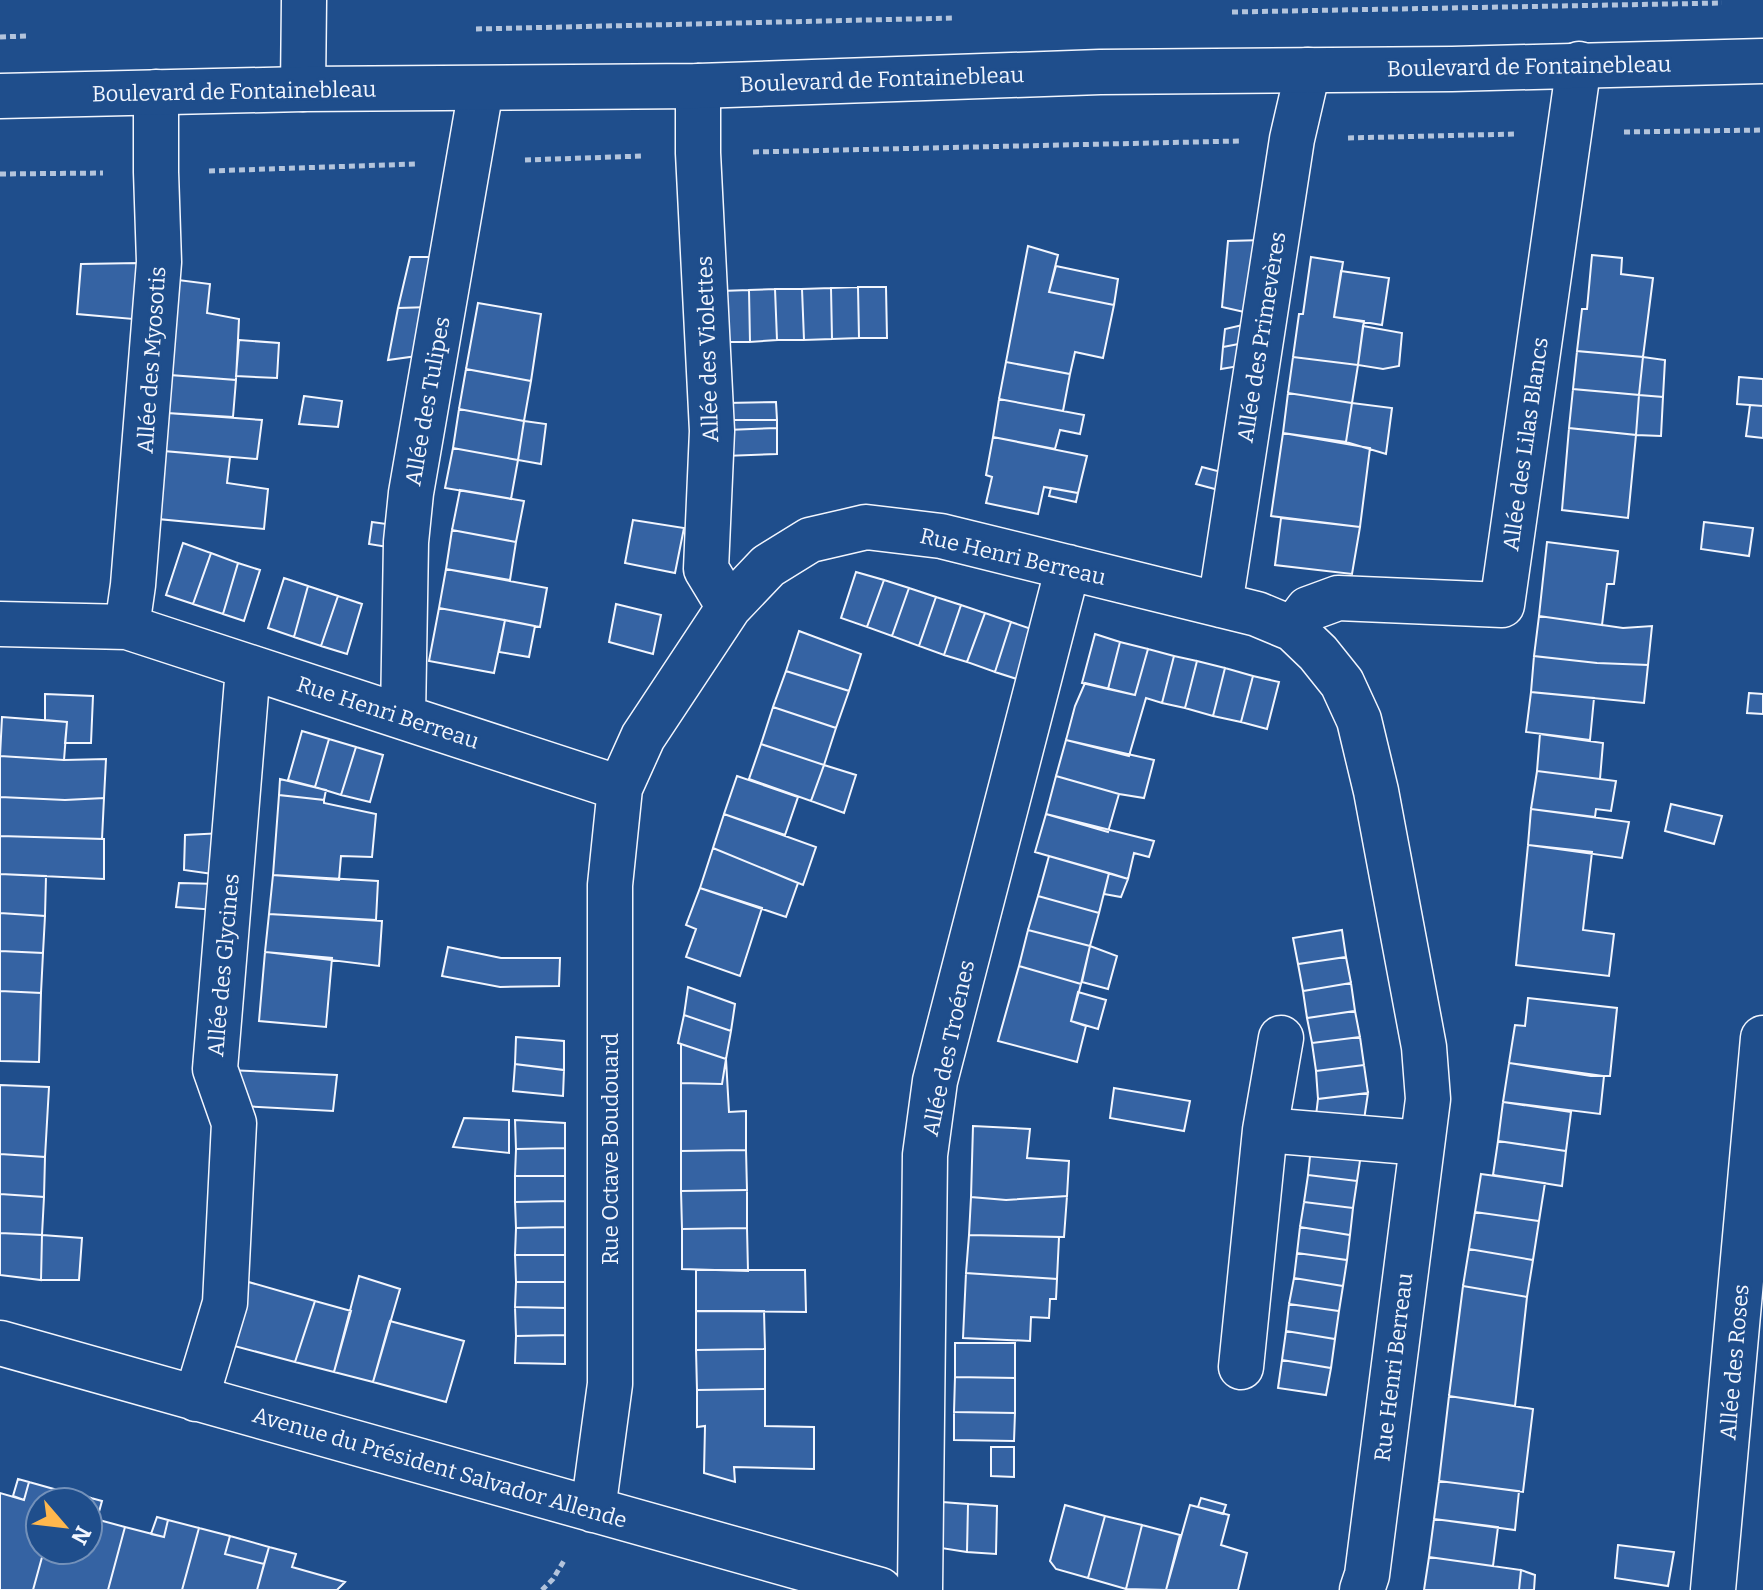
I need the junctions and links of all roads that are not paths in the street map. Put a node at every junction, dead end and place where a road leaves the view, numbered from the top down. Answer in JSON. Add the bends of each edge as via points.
{"nodes":[{"id":1,"x":304,"y":0,"type":"edge"},
{"id":2,"x":1763,"y":61,"type":"edge"},
{"id":3,"x":1579,"y":64,"type":"junction"},
{"id":4,"x":1308,"y":70,"type":"junction"},
{"id":5,"x":698,"y":86,"type":"junction"},
{"id":6,"x":303,"y":89,"type":"junction"},
{"id":7,"x":481,"y":89,"type":"junction"},
{"id":8,"x":156,"y":92,"type":"junction"},
{"id":9,"x":0,"y":96,"type":"edge"},
{"id":10,"x":1068,"y":567,"type":"junction"},
{"id":11,"x":1220,"y":605,"type":"junction"},
{"id":12,"x":729,"y":607,"type":"junction"},
{"id":13,"x":0,"y":624,"type":"edge"},
{"id":14,"x":127,"y":627,"type":"junction"},
{"id":15,"x":1293,"y":629,"type":"junction"},
{"id":16,"x":248,"y":668,"type":"junction"},
{"id":17,"x":403,"y":716,"type":"junction"},
{"id":18,"x":620,"y":788,"type":"junction"},
{"id":19,"x":1281,"y":1038,"type":"dead end"},
{"id":20,"x":1763,"y":1038,"type":"edge"},
{"id":21,"x":1265,"y":1130,"type":"junction"},
{"id":22,"x":1422,"y":1143,"type":"junction"},
{"id":23,"x":0,"y":1343,"type":"edge"},
{"id":24,"x":1241,"y":1367,"type":"dead end"},
{"id":25,"x":196,"y":1399,"type":"junction"},
{"id":26,"x":593,"y":1510,"type":"junction"},
{"id":27,"x":880,"y":1590,"type":"edge"},
{"id":28,"x":920,"y":1590,"type":"edge"},
{"id":29,"x":1362,"y":1590,"type":"edge"},
{"id":30,"x":1713,"y":1590,"type":"edge"}],
"edges":[{"from":1,"to":6,"type":"street"},
{"from":2,"to":3,"type":"street","name":"Boulevard de Fontainebleau"},
{"from":3,"to":4,"type":"street","name":"Boulevard de Fontainebleau"},
{"from":3,"to":15,"type":"street","name":"Allée des Lilas Blancs","via":[[1502,605],[1338,598],[1308,609]]},
{"from":4,"to":5,"type":"street","name":"Boulevard de Fontainebleau"},
{"from":4,"to":11,"type":"street","name":"Allée des Primevères","via":[[1292,139]]},
{"from":5,"to":7,"type":"street","name":"Boulevard de Fontainebleau"},
{"from":5,"to":12,"type":"street","name":"Allée des Violettes","via":[[712,431],[706,569]]},
{"from":6,"to":7,"type":"street","name":"Boulevard de Fontainebleau"},
{"from":6,"to":8,"type":"street","name":"Boulevard de Fontainebleau"},
{"from":7,"to":17,"type":"street","name":"Allée des Tulipes","via":[[411,493]]},
{"from":8,"to":9,"type":"street","name":"Boulevard de Fontainebleau"},
{"from":8,"to":14,"type":"street","name":"Allée des Myosotis","via":[[159,262]]},
{"from":10,"to":11,"type":"street","name":"Rue Henri Berreau"},
{"from":10,"to":12,"type":"street","name":"Rue Henri Berreau","via":[[941,536],[866,527],[810,540],[768,566]]},
{"from":10,"to":28,"type":"street","name":"Allée des Troénes","via":[[928,1118]]},
{"from":11,"to":15,"type":"street","name":"Rue Henri Berreau"},
{"from":12,"to":18,"type":"street","name":"Rue Henri Berreau","via":[[643,737]]},
{"from":13,"to":14,"type":"street","name":"Rue Henri Berreau"},
{"from":14,"to":16,"type":"street","name":"Rue Henri Berreau"},
{"from":15,"to":22,"type":"street","name":"Rue Henri Berreau","via":[[1342,683],[1362,735],[1424,1047],[1428,1099]]},
{"from":16,"to":17,"type":"street","name":"Rue Henri Berreau"},
{"from":16,"to":25,"type":"street","name":"Allée des Glycines","via":[[215,1069],[234,1123],[225,1303]]},
{"from":17,"to":18,"type":"street","name":"Rue Henri Berreau"},
{"from":18,"to":26,"type":"street","name":"Rue Octave Boudouard","via":[[610,885],[610,1384]]},
{"from":19,"to":21,"type":"street"},
{"from":20,"to":30,"type":"street","name":"Allée des Roses"},
{"from":21,"to":22,"type":"street"},
{"from":21,"to":24,"type":"street"},
{"from":22,"to":29,"type":"street","name":"Rue Henri Berreau"},
{"from":23,"to":25,"type":"street","name":"Avenue du Président Salvador Allende"},
{"from":25,"to":26,"type":"street","name":"Avenue du Président Salvador Allende"},
{"from":26,"to":27,"type":"street","name":"Avenue du Président Salvador Allende"}]}
